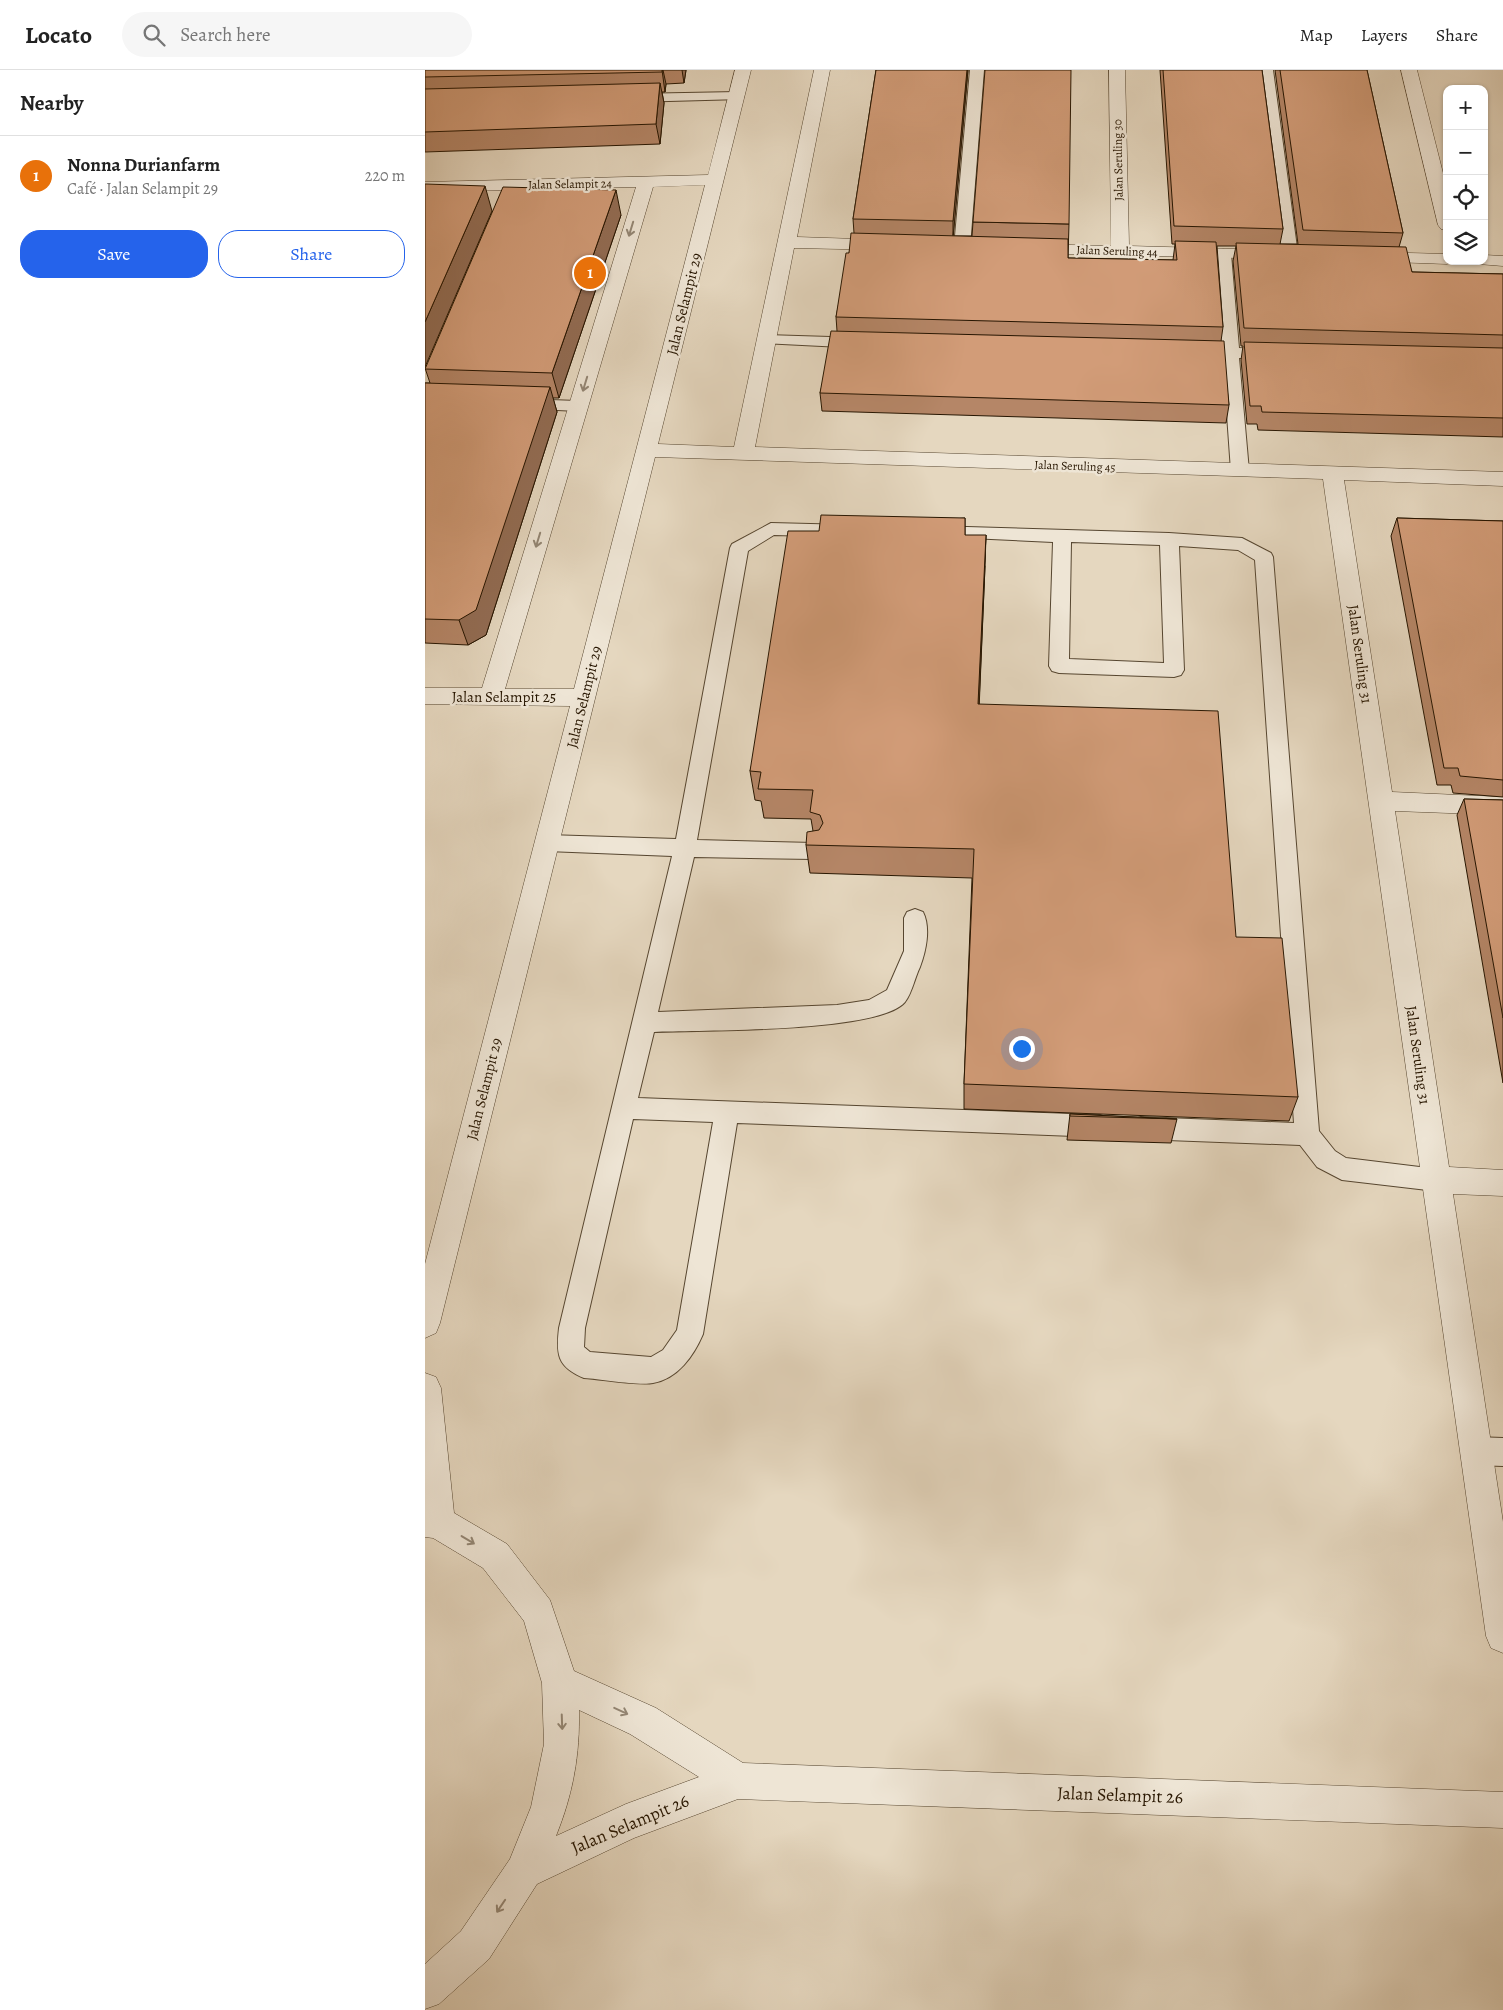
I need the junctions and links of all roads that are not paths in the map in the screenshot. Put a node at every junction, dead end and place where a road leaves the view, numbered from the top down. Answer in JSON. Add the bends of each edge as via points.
{"nodes":[{"id":1,"x":743,"y":70,"type":"edge"},
{"id":2,"x":822,"y":70,"type":"edge"},
{"id":3,"x":977,"y":70,"type":"edge"},
{"id":4,"x":1117,"y":70,"type":"edge"},
{"id":5,"x":1266,"y":70,"type":"edge"},
{"id":6,"x":1409,"y":70,"type":"edge"},
{"id":7,"x":737,"y":96,"type":"junction"},
{"id":8,"x":620,"y":98,"type":"edge"},
{"id":9,"x":715,"y":180,"type":"junction"},
{"id":10,"x":645,"y":182,"type":"junction"},
{"id":11,"x":512,"y":185,"type":"junction"},
{"id":12,"x":425,"y":187,"type":"edge"},
{"id":13,"x":504,"y":203,"type":"edge"},
{"id":14,"x":1446,"y":220,"type":"edge"},
{"id":15,"x":786,"y":242,"type":"junction"},
{"id":16,"x":903,"y":245,"type":"edge"},
{"id":17,"x":942,"y":246,"type":"edge"},
{"id":18,"x":961,"y":247,"type":"junction"},
{"id":19,"x":981,"y":247,"type":"edge"},
{"id":20,"x":1011,"y":248,"type":"edge"},
{"id":21,"x":1120,"y":251,"type":"junction"},
{"id":22,"x":1223,"y":254,"type":"junction"},
{"id":23,"x":1291,"y":255,"type":"junction"},
{"id":24,"x":1310,"y":256,"type":"edge"},
{"id":25,"x":1349,"y":257,"type":"edge"},
{"id":26,"x":1443,"y":259,"type":"edge"},
{"id":27,"x":1488,"y":260,"type":"edge"},
{"id":28,"x":1503,"y":261,"type":"edge"},
{"id":29,"x":766,"y":340,"type":"junction"},
{"id":30,"x":874,"y":343,"type":"edge"},
{"id":31,"x":1174,"y":351,"type":"edge"},
{"id":32,"x":1231,"y":353,"type":"junction"},
{"id":33,"x":1290,"y":354,"type":"edge"},
{"id":34,"x":502,"y":404,"type":"edge"},
{"id":35,"x":578,"y":406,"type":"junction"},
{"id":36,"x":647,"y":450,"type":"junction"},
{"id":37,"x":743,"y":454,"type":"junction"},
{"id":38,"x":1241,"y":471,"type":"junction"},
{"id":39,"x":1333,"y":474,"type":"junction"},
{"id":40,"x":1503,"y":479,"type":"edge"},
{"id":41,"x":868,"y":531,"type":"edge"},
{"id":42,"x":917,"y":532,"type":"edge"},
{"id":43,"x":1062,"y":534,"type":"junction"},
{"id":44,"x":1169,"y":539,"type":"junction"},
{"id":45,"x":425,"y":696,"type":"edge"},
{"id":46,"x":491,"y":698,"type":"junction"},
{"id":47,"x":584,"y":698,"type":"junction"},
{"id":48,"x":1382,"y":802,"type":"junction"},
{"id":49,"x":1503,"y":806,"type":"edge"},
{"id":50,"x":547,"y":843,"type":"junction"},
{"id":51,"x":685,"y":848,"type":"junction"},
{"id":52,"x":814,"y":851,"type":"edge"},
{"id":53,"x":915,"y":918,"type":"dead end"},
{"id":54,"x":645,"y":1022,"type":"junction"},
{"id":55,"x":623,"y":1108,"type":"junction"},
{"id":56,"x":727,"y":1112,"type":"junction"},
{"id":57,"x":1307,"y":1134,"type":"junction"},
{"id":58,"x":1436,"y":1180,"type":"junction"},
{"id":59,"x":1503,"y":1183,"type":"edge"},
{"id":60,"x":425,"y":1323,"type":"edge"},
{"id":61,"x":425,"y":1388,"type":"edge"},
{"id":62,"x":1475,"y":1451,"type":"junction"},
{"id":63,"x":1503,"y":1452,"type":"edge"},
{"id":64,"x":431,"y":1521,"type":"edge"},
{"id":65,"x":1503,"y":1636,"type":"edge"},
{"id":66,"x":561,"y":1683,"type":"junction"},
{"id":67,"x":738,"y":1781,"type":"junction"},
{"id":68,"x":1503,"y":1810,"type":"edge"},
{"id":69,"x":524,"y":1871,"type":"junction"},
{"id":70,"x":425,"y":1990,"type":"edge"}],
"edges":[{"from":1,"to":7,"type":"street","name":"Jalan Selampit 29"},
{"from":2,"to":15,"type":"street"},
{"from":3,"to":18,"type":"lane"},
{"from":4,"to":21,"type":"street","name":"Jalan Seruling 30"},
{"from":5,"to":23,"type":"lane"},
{"from":6,"to":14,"type":"street"},
{"from":7,"to":8,"type":"lane"},
{"from":7,"to":9,"type":"street","name":"Jalan Selampit 29"},
{"from":9,"to":10,"type":"street","name":"Jalan Selampit 24"},
{"from":9,"to":36,"type":"street","name":"Jalan Selampit 29"},
{"from":10,"to":11,"type":"street","name":"Jalan Selampit 24"},
{"from":10,"to":35,"type":"street","one_way":true},
{"from":11,"to":12,"type":"street","name":"Jalan Selampit 24"},
{"from":11,"to":13,"type":"lane"},
{"from":15,"to":16,"type":"street"},
{"from":15,"to":29,"type":"street"},
{"from":17,"to":18,"type":"street"},
{"from":18,"to":19,"type":"street"},
{"from":20,"to":21,"type":"street","name":"Jalan Seruling 44"},
{"from":21,"to":22,"type":"street","name":"Jalan Seruling 44"},
{"from":22,"to":23,"type":"street","name":"Jalan Seruling 44"},
{"from":22,"to":32,"type":"lane"},
{"from":23,"to":24,"type":"street","name":"Jalan Seruling 44"},
{"from":25,"to":26,"type":"street"},
{"from":27,"to":28,"type":"street"},
{"from":29,"to":30,"type":"lane"},
{"from":29,"to":37,"type":"street"},
{"from":31,"to":32,"type":"lane"},
{"from":32,"to":33,"type":"lane"},
{"from":32,"to":38,"type":"lane"},
{"from":34,"to":35,"type":"lane"},
{"from":35,"to":46,"type":"street","one_way":true},
{"from":36,"to":37,"type":"street","name":"Jalan Seruling 45"},
{"from":36,"to":47,"type":"street","name":"Jalan Selampit 29"},
{"from":37,"to":38,"type":"street","name":"Jalan Seruling 45"},
{"from":38,"to":39,"type":"street","name":"Jalan Seruling 45"},
{"from":39,"to":40,"type":"street","name":"Jalan Seruling 45"},
{"from":39,"to":48,"type":"street","name":"Jalan Seruling 31"},
{"from":41,"to":51,"type":"lane","via":[[771,530],[739,548]]},
{"from":42,"to":43,"type":"lane"},
{"from":43,"to":44,"type":"lane"},
{"from":43,"to":44,"type":"lane","via":[[1059,666],[1174,670]]},
{"from":44,"to":57,"type":"lane","via":[[1241,544],[1264,557]]},
{"from":45,"to":46,"type":"street","name":"Jalan Selampit 25"},
{"from":46,"to":47,"type":"street","name":"Jalan Selampit 25"},
{"from":47,"to":50,"type":"street","name":"Jalan Selampit 29"},
{"from":48,"to":49,"type":"street"},
{"from":48,"to":58,"type":"street","name":"Jalan Seruling 31"},
{"from":50,"to":51,"type":"lane"},
{"from":50,"to":60,"type":"street","name":"Jalan Selampit 29"},
{"from":51,"to":52,"type":"lane"},
{"from":51,"to":54,"type":"lane"},
{"from":53,"to":54,"type":"lane","via":[[915,951],[897,996],[873,1009],[837,1015]]},
{"from":54,"to":55,"type":"lane"},
{"from":55,"to":56,"type":"lane"},
{"from":55,"to":56,"type":"lane","via":[[572,1328],[570,1352],[584,1365],[653,1370],[673,1358],[690,1334]]},
{"from":56,"to":57,"type":"lane"},
{"from":57,"to":58,"type":"lane","via":[[1326,1159],[1342,1169]]},
{"from":58,"to":59,"type":"street"},
{"from":58,"to":62,"type":"street","name":"Jalan Seruling 31"},
{"from":61,"to":64,"type":"street"},
{"from":62,"to":63,"type":"lane"},
{"from":62,"to":65,"type":"street","name":"Jalan Seruling 31"},
{"from":64,"to":66,"type":"street","one_way":true,"via":[[495,1556],[538,1612]]},
{"from":66,"to":67,"type":"street","one_way":true,"via":[[643,1721]]},
{"from":66,"to":69,"type":"street","one_way":true,"via":[[562,1744],[549,1807]]},
{"from":67,"to":68,"type":"street","name":"Jalan Selampit 26"},
{"from":67,"to":69,"type":"street","name":"Jalan Selampit 26","via":[[626,1822]]},
{"from":69,"to":70,"type":"street","one_way":true,"via":[[475,1945]]}]}
